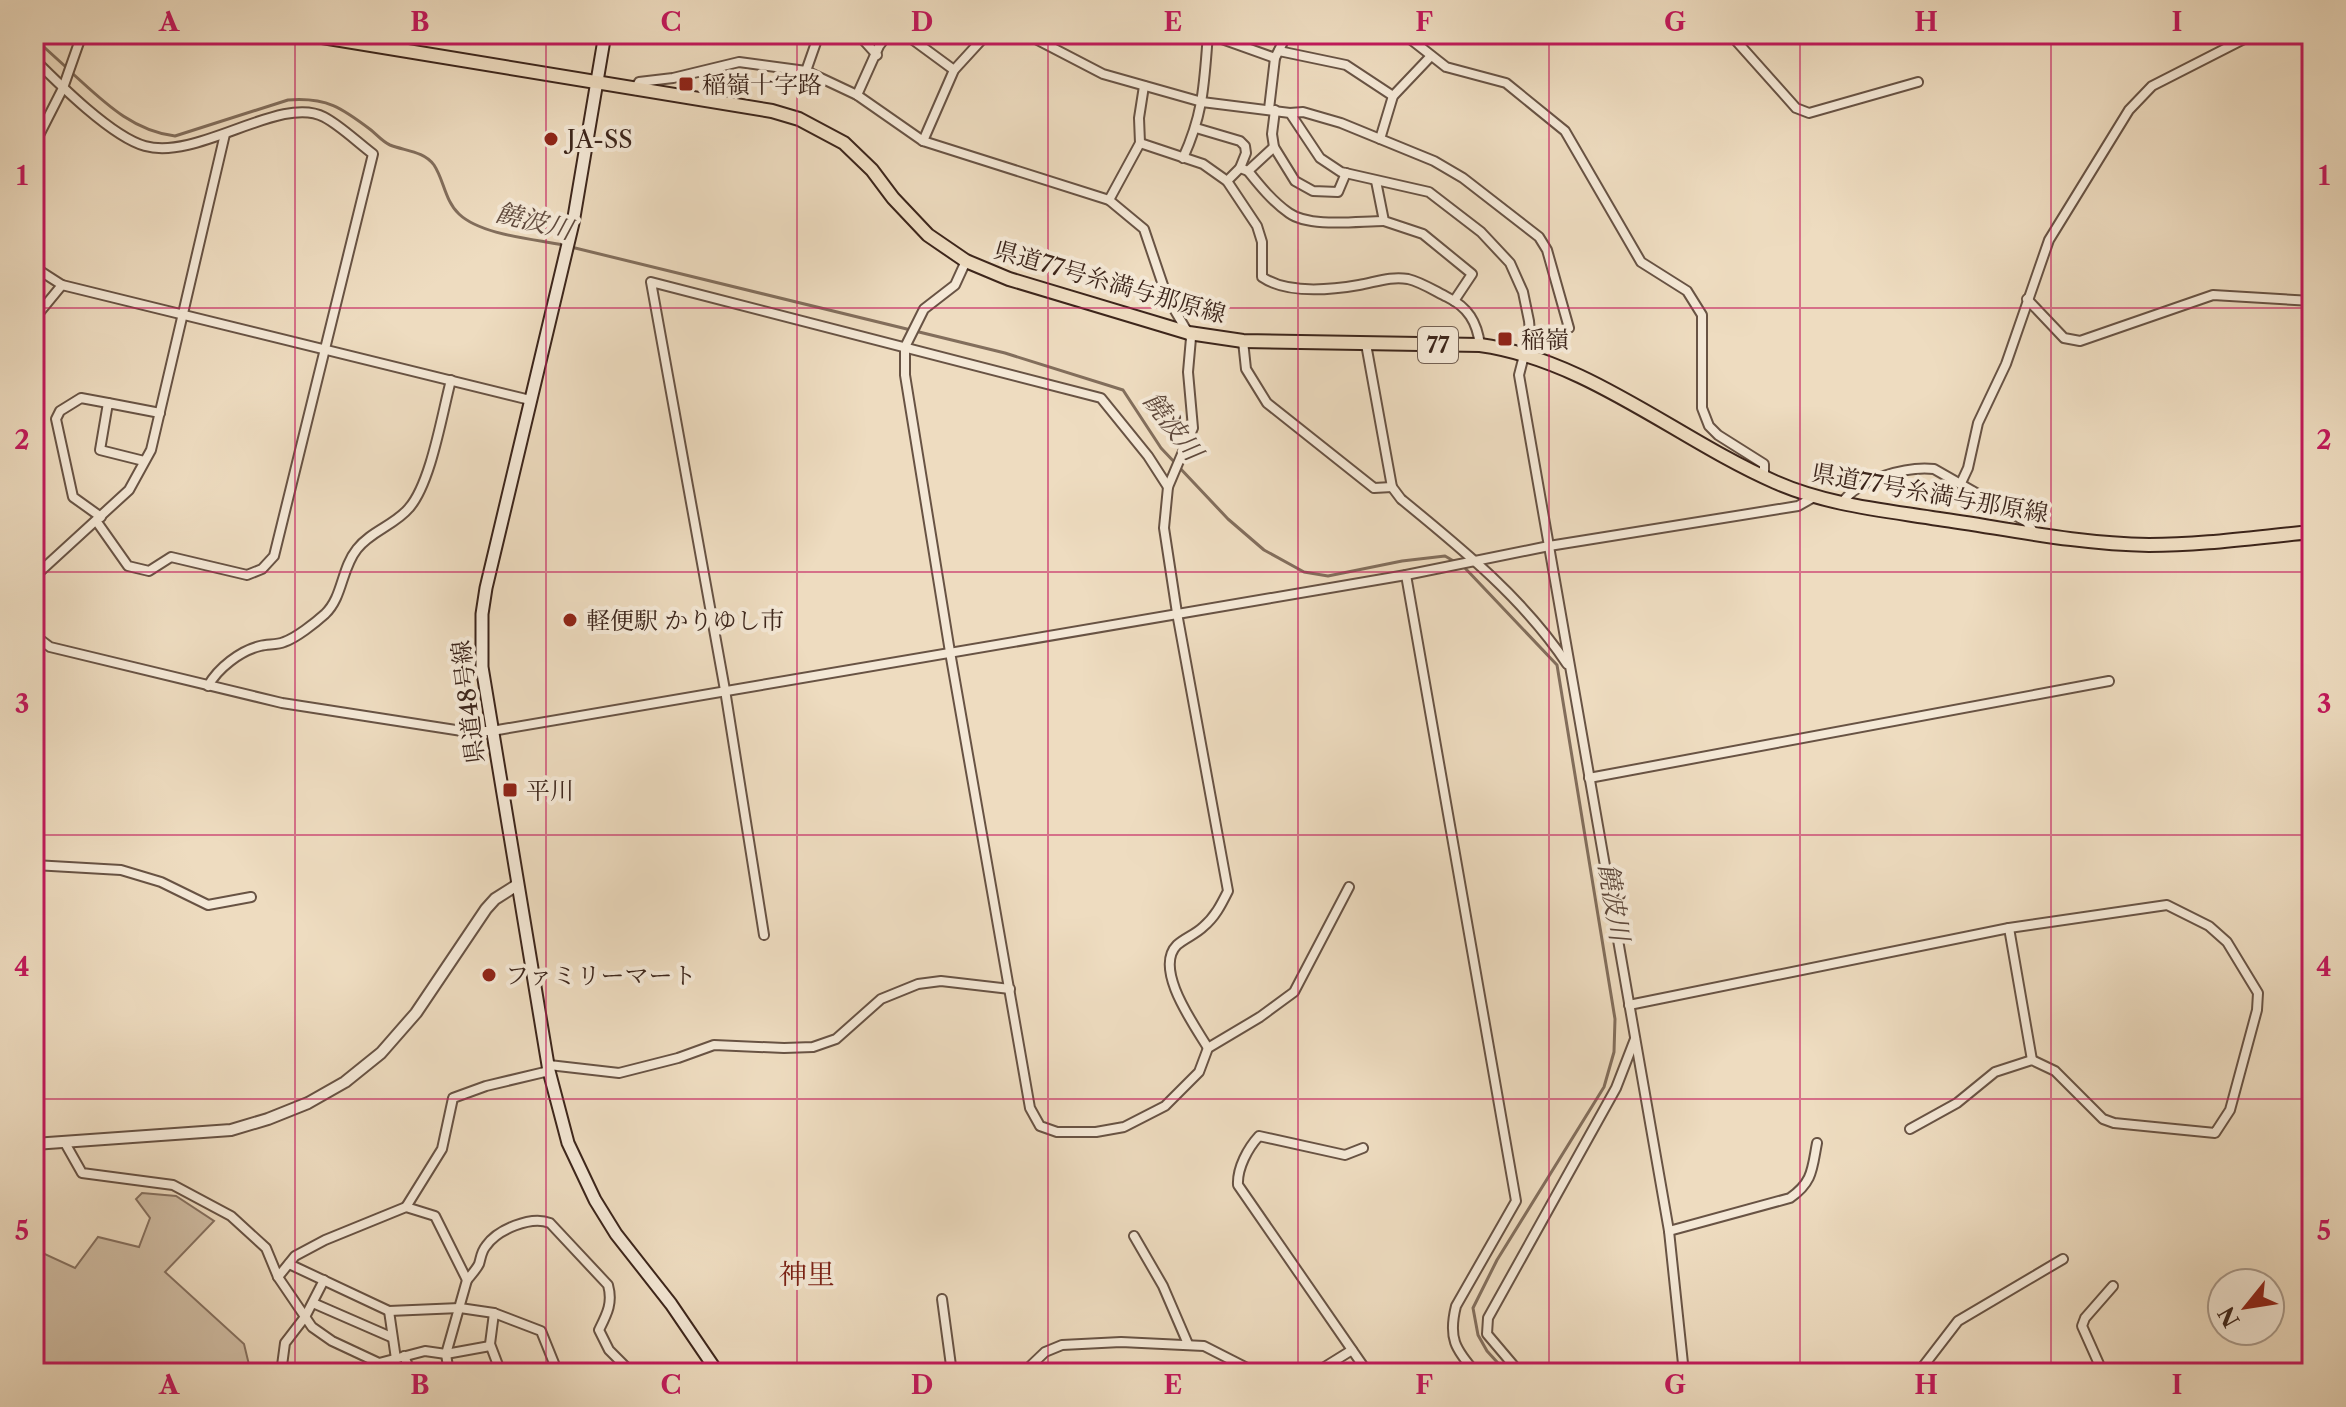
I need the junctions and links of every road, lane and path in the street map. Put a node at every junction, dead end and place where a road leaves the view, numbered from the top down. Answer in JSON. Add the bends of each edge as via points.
{"nodes":[{"id":1,"x":82,"y":34,"type":"edge"},
{"id":2,"x":304,"y":34,"type":"edge"},
{"id":3,"x":605,"y":34,"type":"edge"},
{"id":4,"x":819,"y":34,"type":"edge"},
{"id":5,"x":858,"y":34,"type":"edge"},
{"id":6,"x":888,"y":34,"type":"edge"},
{"id":7,"x":905,"y":34,"type":"edge"},
{"id":8,"x":987,"y":34,"type":"edge"},
{"id":9,"x":1026,"y":34,"type":"edge"},
{"id":10,"x":1208,"y":34,"type":"edge"},
{"id":11,"x":1287,"y":34,"type":"edge"},
{"id":12,"x":1404,"y":34,"type":"edge"},
{"id":13,"x":1730,"y":34,"type":"edge"},
{"id":14,"x":2254,"y":34,"type":"edge"},
{"id":15,"x":374,"y":40,"type":"edge"},
{"id":16,"x":1277,"y":54,"type":"junction"},
{"id":17,"x":877,"y":55,"type":"junction"},
{"id":18,"x":1431,"y":56,"type":"junction"},
{"id":19,"x":34,"y":59,"type":"edge"},
{"id":20,"x":954,"y":70,"type":"junction"},
{"id":21,"x":806,"y":71,"type":"junction"},
{"id":22,"x":1918,"y":82,"type":"dead end"},
{"id":23,"x":596,"y":84,"type":"junction"},
{"id":24,"x":1144,"y":86,"type":"junction"},
{"id":25,"x":63,"y":88,"type":"junction"},
{"id":26,"x":635,"y":90,"type":"junction"},
{"id":27,"x":857,"y":95,"type":"junction"},
{"id":28,"x":1393,"y":96,"type":"junction"},
{"id":29,"x":1202,"y":102,"type":"junction"},
{"id":30,"x":1272,"y":109,"type":"junction"},
{"id":31,"x":1290,"y":113,"type":"junction"},
{"id":32,"x":1196,"y":128,"type":"junction"},
{"id":33,"x":225,"y":134,"type":"junction"},
{"id":34,"x":1380,"y":139,"type":"junction"},
{"id":35,"x":923,"y":141,"type":"junction"},
{"id":36,"x":1140,"y":143,"type":"junction"},
{"id":37,"x":34,"y":145,"type":"edge"},
{"id":38,"x":1274,"y":147,"type":"junction"},
{"id":39,"x":1183,"y":158,"type":"junction"},
{"id":40,"x":1244,"y":170,"type":"junction"},
{"id":41,"x":1346,"y":173,"type":"junction"},
{"id":42,"x":1227,"y":181,"type":"junction"},
{"id":43,"x":1376,"y":181,"type":"junction"},
{"id":44,"x":1109,"y":200,"type":"junction"},
{"id":45,"x":1384,"y":221,"type":"junction"},
{"id":46,"x":966,"y":261,"type":"junction"},
{"id":47,"x":34,"y":267,"type":"edge"},
{"id":48,"x":62,"y":285,"type":"junction"},
{"id":49,"x":2027,"y":299,"type":"junction"},
{"id":50,"x":1454,"y":301,"type":"junction"},
{"id":51,"x":2312,"y":301,"type":"edge"},
{"id":52,"x":184,"y":314,"type":"junction"},
{"id":53,"x":34,"y":319,"type":"edge"},
{"id":54,"x":1569,"y":328,"type":"dead end"},
{"id":55,"x":1189,"y":333,"type":"junction"},
{"id":56,"x":1243,"y":341,"type":"junction"},
{"id":57,"x":1366,"y":344,"type":"junction"},
{"id":58,"x":1480,"y":345,"type":"junction"},
{"id":59,"x":905,"y":347,"type":"junction"},
{"id":60,"x":324,"y":349,"type":"junction"},
{"id":61,"x":1523,"y":354,"type":"junction"},
{"id":62,"x":451,"y":380,"type":"junction"},
{"id":63,"x":530,"y":400,"type":"junction"},
{"id":64,"x":108,"y":403,"type":"junction"},
{"id":65,"x":160,"y":413,"type":"junction"},
{"id":66,"x":144,"y":461,"type":"junction"},
{"id":67,"x":1764,"y":477,"type":"junction"},
{"id":68,"x":1961,"y":483,"type":"junction"},
{"id":69,"x":1168,"y":487,"type":"junction"},
{"id":70,"x":1392,"y":487,"type":"junction"},
{"id":71,"x":1814,"y":497,"type":"junction"},
{"id":72,"x":1842,"y":503,"type":"junction"},
{"id":73,"x":99,"y":520,"type":"junction"},
{"id":74,"x":2312,"y":532,"type":"edge"},
{"id":75,"x":2035,"y":534,"type":"junction"},
{"id":76,"x":1549,"y":546,"type":"junction"},
{"id":77,"x":1476,"y":561,"type":"junction"},
{"id":78,"x":1406,"y":575,"type":"junction"},
{"id":79,"x":34,"y":577,"type":"edge"},
{"id":80,"x":1177,"y":613,"type":"junction"},
{"id":81,"x":34,"y":635,"type":"edge"},
{"id":82,"x":950,"y":652,"type":"junction"},
{"id":83,"x":1570,"y":668,"type":"junction"},
{"id":84,"x":2109,"y":681,"type":"dead end"},
{"id":85,"x":208,"y":686,"type":"junction"},
{"id":86,"x":725,"y":690,"type":"junction"},
{"id":87,"x":492,"y":731,"type":"junction"},
{"id":88,"x":1589,"y":778,"type":"junction"},
{"id":89,"x":34,"y":865,"type":"edge"},
{"id":90,"x":517,"y":885,"type":"junction"},
{"id":91,"x":1349,"y":887,"type":"dead end"},
{"id":92,"x":251,"y":897,"type":"dead end"},
{"id":93,"x":2009,"y":928,"type":"junction"},
{"id":94,"x":764,"y":935,"type":"dead end"},
{"id":95,"x":1010,"y":989,"type":"junction"},
{"id":96,"x":1629,"y":1005,"type":"junction"},
{"id":97,"x":1635,"y":1038,"type":"junction"},
{"id":98,"x":1208,"y":1048,"type":"junction"},
{"id":99,"x":2032,"y":1060,"type":"junction"},
{"id":100,"x":549,"y":1068,"type":"junction"},
{"id":101,"x":1910,"y":1129,"type":"dead end"},
{"id":102,"x":65,"y":1143,"type":"junction"},
{"id":103,"x":1817,"y":1143,"type":"dead end"},
{"id":104,"x":34,"y":1144,"type":"edge"},
{"id":105,"x":1363,"y":1148,"type":"dead end"},
{"id":106,"x":406,"y":1207,"type":"junction"},
{"id":107,"x":1669,"y":1231,"type":"junction"},
{"id":108,"x":1134,"y":1236,"type":"dead end"},
{"id":109,"x":2063,"y":1259,"type":"dead end"},
{"id":110,"x":289,"y":1264,"type":"junction"},
{"id":111,"x":278,"y":1277,"type":"junction"},
{"id":112,"x":324,"y":1280,"type":"junction"},
{"id":113,"x":467,"y":1280,"type":"junction"},
{"id":114,"x":2113,"y":1286,"type":"dead end"},
{"id":115,"x":942,"y":1299,"type":"dead end"},
{"id":116,"x":313,"y":1303,"type":"junction"},
{"id":117,"x":460,"y":1308,"type":"junction"},
{"id":118,"x":389,"y":1311,"type":"junction"},
{"id":119,"x":494,"y":1313,"type":"junction"},
{"id":120,"x":305,"y":1317,"type":"junction"},
{"id":121,"x":391,"y":1337,"type":"junction"},
{"id":122,"x":1188,"y":1344,"type":"junction"},
{"id":123,"x":490,"y":1346,"type":"junction"},
{"id":124,"x":1352,"y":1350,"type":"junction"},
{"id":125,"x":446,"y":1354,"type":"junction"},
{"id":126,"x":400,"y":1358,"type":"junction"},
{"id":127,"x":379,"y":1363,"type":"junction"},
{"id":128,"x":281,"y":1373,"type":"edge"},
{"id":129,"x":373,"y":1373,"type":"edge"},
{"id":130,"x":411,"y":1373,"type":"edge"},
{"id":131,"x":449,"y":1373,"type":"edge"},
{"id":132,"x":501,"y":1373,"type":"edge"},
{"id":133,"x":558,"y":1373,"type":"edge"},
{"id":134,"x":632,"y":1373,"type":"edge"},
{"id":135,"x":718,"y":1373,"type":"edge"},
{"id":136,"x":952,"y":1373,"type":"edge"},
{"id":137,"x":1023,"y":1373,"type":"edge"},
{"id":138,"x":1257,"y":1373,"type":"edge"},
{"id":139,"x":1315,"y":1373,"type":"edge"},
{"id":140,"x":1368,"y":1373,"type":"edge"},
{"id":141,"x":1476,"y":1373,"type":"edge"},
{"id":142,"x":1520,"y":1373,"type":"edge"},
{"id":143,"x":1684,"y":1373,"type":"edge"},
{"id":144,"x":1918,"y":1373,"type":"edge"},
{"id":145,"x":2103,"y":1373,"type":"edge"}],
"edges":[{"from":1,"to":25,"type":"street"},
{"from":2,"to":15,"type":"main road","name":"県道77号糸満与那原線","number":"77"},
{"from":3,"to":23,"type":"main road","name":"県道48号線"},
{"from":4,"to":21,"type":"street"},
{"from":5,"to":17,"type":"street"},
{"from":6,"to":17,"type":"street"},
{"from":7,"to":20,"type":"street"},
{"from":8,"to":20,"type":"street"},
{"from":9,"to":24,"type":"street","via":[[1103,74]]},
{"from":10,"to":16,"type":"street"},
{"from":10,"to":29,"type":"street"},
{"from":11,"to":16,"type":"street"},
{"from":12,"to":18,"type":"street"},
{"from":13,"to":22,"type":"street","via":[[1796,108],[1809,113]]},
{"from":14,"to":49,"type":"street","via":[[2152,86],[2129,110],[2049,240]]},
{"from":15,"to":23,"type":"main road","name":"県道77号糸満与那原線","number":"77"},
{"from":16,"to":28,"type":"street","via":[[1346,65]]},
{"from":16,"to":30,"type":"street"},
{"from":17,"to":27,"type":"street"},
{"from":18,"to":28,"type":"street"},
{"from":18,"to":67,"type":"street","via":[[1446,67],[1506,83],[1565,131],[1641,262],[1687,291],[1702,315],[1703,416],[1718,435],[1764,464]]},
{"from":19,"to":25,"type":"street"},
{"from":20,"to":35,"type":"street"},
{"from":21,"to":26,"type":"street","via":[[739,62],[639,82]]},
{"from":21,"to":27,"type":"street"},
{"from":23,"to":26,"type":"main road","name":"県道77号糸満与那原線","number":"77"},
{"from":23,"to":63,"type":"main road","name":"県道48号線","via":[[573,223]]},
{"from":24,"to":29,"type":"street"},
{"from":24,"to":36,"type":"street"},
{"from":25,"to":33,"type":"street","via":[[145,146],[186,147]]},
{"from":25,"to":37,"type":"street"},
{"from":26,"to":46,"type":"main road","name":"県道77号糸満与那原線","number":"77","via":[[772,111],[825,131],[861,158],[928,235]]},
{"from":27,"to":35,"type":"street"},
{"from":28,"to":34,"type":"street"},
{"from":29,"to":30,"type":"street"},
{"from":29,"to":32,"type":"street"},
{"from":30,"to":31,"type":"street"},
{"from":30,"to":38,"type":"street"},
{"from":31,"to":34,"type":"street","via":[[1303,112]]},
{"from":31,"to":41,"type":"street","via":[[1320,158]]},
{"from":32,"to":39,"type":"street"},
{"from":32,"to":40,"type":"street","via":[[1240,141],[1246,153]]},
{"from":33,"to":52,"type":"street"},
{"from":33,"to":60,"type":"street","via":[[290,112],[321,115],[373,154]]},
{"from":34,"to":54,"type":"street","via":[[1463,178],[1539,237]]},
{"from":35,"to":44,"type":"street"},
{"from":36,"to":39,"type":"street"},
{"from":36,"to":44,"type":"street"},
{"from":38,"to":40,"type":"street"},
{"from":38,"to":41,"type":"street","via":[[1295,181],[1313,191],[1338,192]]},
{"from":39,"to":42,"type":"street"},
{"from":40,"to":42,"type":"street"},
{"from":40,"to":45,"type":"street","via":[[1291,215],[1309,221]]},
{"from":41,"to":43,"type":"street"},
{"from":42,"to":50,"type":"street","via":[[1257,226],[1262,277],[1267,281],[1321,289],[1411,280]]},
{"from":43,"to":45,"type":"street"},
{"from":43,"to":61,"type":"street","via":[[1429,192],[1481,232],[1510,263],[1529,321]]},
{"from":44,"to":55,"type":"street","via":[[1144,229],[1167,297]]},
{"from":45,"to":50,"type":"street","via":[[1423,234],[1472,274]]},
{"from":46,"to":55,"type":"main road","name":"県道77号糸満与那原線","number":"77"},
{"from":46,"to":59,"type":"street","via":[[955,285],[924,309]]},
{"from":47,"to":48,"type":"street"},
{"from":48,"to":52,"type":"street"},
{"from":48,"to":53,"type":"street"},
{"from":49,"to":51,"type":"street","via":[[2064,338],[2080,341],[2213,295]]},
{"from":49,"to":68,"type":"street","via":[[2006,364],[1978,423]]},
{"from":50,"to":58,"type":"street","via":[[1470,314]]},
{"from":52,"to":60,"type":"street"},
{"from":52,"to":65,"type":"street"},
{"from":55,"to":56,"type":"main road","name":"県道77号糸満与那原線","number":"77"},
{"from":55,"to":69,"type":"street","via":[[1193,428]]},
{"from":56,"to":57,"type":"main road","name":"県道77号糸満与那原線","number":"77"},
{"from":56,"to":70,"type":"street","via":[[1246,369],[1267,403],[1374,488]]},
{"from":57,"to":58,"type":"main road","name":"県道77号糸満与那原線","number":"77"},
{"from":57,"to":70,"type":"street"},
{"from":58,"to":61,"type":"main road","name":"県道77号糸満与那原線","number":"77"},
{"from":59,"to":69,"type":"street","via":[[1101,398]]},
{"from":59,"to":82,"type":"street","via":[[905,375]]},
{"from":59,"to":86,"type":"street","via":[[651,282]]},
{"from":60,"to":62,"type":"street"},
{"from":60,"to":73,"type":"street","via":[[274,556],[262,569],[247,575],[171,557],[149,571],[128,566]]},
{"from":61,"to":67,"type":"main road","name":"県道77号糸満与那原線","number":"77","via":[[1621,397]]},
{"from":61,"to":76,"type":"street","via":[[1519,375]]},
{"from":62,"to":63,"type":"street"},
{"from":62,"to":85,"type":"street","via":[[422,487],[411,507],[358,547],[325,614],[285,642],[239,655]]},
{"from":63,"to":87,"type":"main road","name":"県道48号線","via":[[482,614],[482,667]]},
{"from":64,"to":65,"type":"street"},
{"from":64,"to":66,"type":"street","via":[[100,450]]},
{"from":64,"to":73,"type":"street","via":[[81,398],[56,419],[73,497]]},
{"from":65,"to":66,"type":"street"},
{"from":66,"to":73,"type":"street","via":[[129,490]]},
{"from":67,"to":71,"type":"main road","name":"県道77号糸満与那原線","number":"77"},
{"from":68,"to":72,"type":"street","via":[[1934,469],[1908,468],[1848,494]]},
{"from":68,"to":75,"type":"street","via":[[2027,522]]},
{"from":69,"to":80,"type":"street","via":[[1164,528]]},
{"from":70,"to":77,"type":"street"},
{"from":71,"to":72,"type":"main road","name":"県道77号糸満与那原線","number":"77"},
{"from":71,"to":76,"type":"street","via":[[1798,506]]},
{"from":72,"to":75,"type":"main road","name":"県道77号糸満与那原線","number":"77"},
{"from":73,"to":79,"type":"street"},
{"from":74,"to":75,"type":"main road","name":"県道77号糸満与那原線","number":"77","via":[[2149,545]]},
{"from":76,"to":77,"type":"street"},
{"from":76,"to":83,"type":"street"},
{"from":77,"to":78,"type":"street"},
{"from":77,"to":83,"type":"street","via":[[1551,639]]},
{"from":78,"to":80,"type":"street"},
{"from":78,"to":141,"type":"street","via":[[1516,1201],[1451,1324],[1453,1342]]},
{"from":80,"to":82,"type":"street"},
{"from":80,"to":98,"type":"street","via":[[1228,891],[1217,913],[1172,952],[1170,964],[1173,987]]},
{"from":81,"to":85,"type":"street","via":[[50,647]]},
{"from":82,"to":86,"type":"street"},
{"from":82,"to":95,"type":"street"},
{"from":83,"to":88,"type":"street"},
{"from":84,"to":88,"type":"street"},
{"from":85,"to":87,"type":"street","via":[[324,711]]},
{"from":86,"to":87,"type":"street"},
{"from":86,"to":94,"type":"street"},
{"from":87,"to":90,"type":"main road","name":"県道48号線"},
{"from":88,"to":96,"type":"street"},
{"from":89,"to":92,"type":"street","via":[[121,870],[208,905]]},
{"from":90,"to":100,"type":"main road","name":"県道48号線"},
{"from":90,"to":102,"type":"street","via":[[486,909],[416,1013],[381,1053],[345,1082],[308,1103],[231,1130]]},
{"from":91,"to":98,"type":"street","via":[[1294,992]]},
{"from":93,"to":96,"type":"street"},
{"from":93,"to":99,"type":"street"},
{"from":93,"to":99,"type":"street","via":[[2167,905],[2209,926],[2227,942],[2258,993],[2230,1110],[2215,1133],[2103,1119],[2055,1071]]},
{"from":95,"to":98,"type":"street","via":[[1030,1108],[1040,1126],[1057,1132],[1124,1127],[1165,1106],[1199,1072]]},
{"from":95,"to":100,"type":"street","via":[[941,981],[918,984],[881,999],[836,1039],[813,1047],[714,1045],[619,1073]]},
{"from":96,"to":97,"type":"street"},
{"from":97,"to":107,"type":"street"},
{"from":97,"to":142,"type":"street","via":[[1616,1088],[1488,1318],[1487,1334]]},
{"from":99,"to":101,"type":"street","via":[[1995,1072],[1957,1103]]},
{"from":100,"to":106,"type":"street","via":[[453,1098],[442,1149]]},
{"from":100,"to":135,"type":"main road","name":"県道48号線","via":[[568,1143],[595,1200]]},
{"from":102,"to":104,"type":"street"},
{"from":102,"to":111,"type":"street","via":[[82,1173],[173,1185],[231,1216],[266,1248]]},
{"from":103,"to":107,"type":"street","via":[[1810,1178],[1790,1198]]},
{"from":105,"to":124,"type":"street","via":[[1345,1155],[1259,1136],[1237,1178]]},
{"from":106,"to":110,"type":"street","via":[[325,1240]]},
{"from":106,"to":113,"type":"street","via":[[435,1216]]},
{"from":107,"to":143,"type":"street"},
{"from":108,"to":122,"type":"street"},
{"from":109,"to":144,"type":"street","via":[[1958,1321]]},
{"from":110,"to":111,"type":"street"},
{"from":110,"to":112,"type":"street"},
{"from":111,"to":120,"type":"street"},
{"from":112,"to":116,"type":"street"},
{"from":112,"to":118,"type":"street"},
{"from":113,"to":117,"type":"street"},
{"from":113,"to":134,"type":"street","via":[[491,1240],[525,1221],[550,1223],[608,1285],[609,1309],[599,1330],[609,1350]]},
{"from":114,"to":145,"type":"street","via":[[2082,1326]]},
{"from":115,"to":136,"type":"street"},
{"from":116,"to":120,"type":"street"},
{"from":116,"to":121,"type":"street"},
{"from":117,"to":118,"type":"street"},
{"from":117,"to":119,"type":"street"},
{"from":117,"to":125,"type":"street"},
{"from":118,"to":121,"type":"street"},
{"from":119,"to":123,"type":"street"},
{"from":119,"to":133,"type":"street","via":[[541,1331]]},
{"from":120,"to":127,"type":"street","via":[[332,1341]]},
{"from":120,"to":128,"type":"street","via":[[285,1343]]},
{"from":121,"to":126,"type":"street"},
{"from":122,"to":137,"type":"street","via":[[1062,1345],[1045,1352]]},
{"from":122,"to":138,"type":"street","via":[[1204,1346]]},
{"from":123,"to":125,"type":"street"},
{"from":123,"to":132,"type":"street"},
{"from":124,"to":139,"type":"street"},
{"from":124,"to":140,"type":"street"},
{"from":125,"to":126,"type":"street","via":[[425,1351]]},
{"from":125,"to":131,"type":"street"},
{"from":126,"to":127,"type":"street"},
{"from":126,"to":130,"type":"street"},
{"from":127,"to":129,"type":"street"}]}
